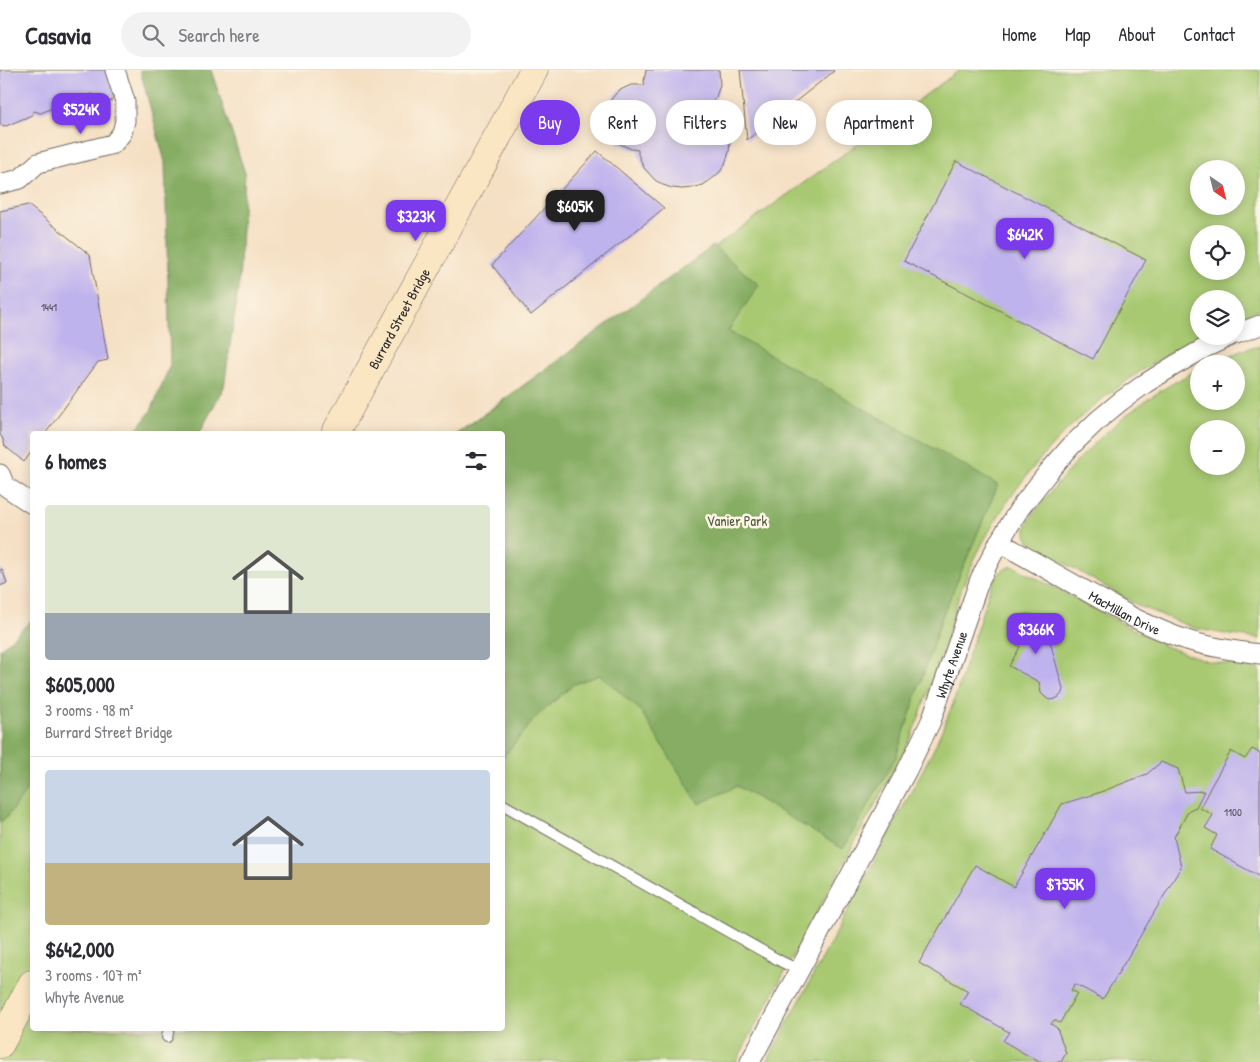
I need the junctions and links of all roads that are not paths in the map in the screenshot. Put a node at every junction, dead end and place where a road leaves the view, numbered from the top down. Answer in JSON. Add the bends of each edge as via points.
{"nodes":[{"id":1,"x":115,"y":70,"type":"edge"},
{"id":2,"x":534,"y":70,"type":"edge"},
{"id":3,"x":0,"y":184,"type":"edge"},
{"id":4,"x":1260,"y":325,"type":"edge"},
{"id":5,"x":1245,"y":331,"type":"edge"},
{"id":6,"x":1211,"y":345,"type":"edge"},
{"id":7,"x":337,"y":431,"type":"edge"},
{"id":8,"x":0,"y":474,"type":"edge"},
{"id":9,"x":30,"y":503,"type":"edge"},
{"id":10,"x":999,"y":542,"type":"junction"},
{"id":11,"x":1260,"y":654,"type":"edge"},
{"id":12,"x":505,"y":806,"type":"edge"},
{"id":13,"x":799,"y":970,"type":"junction"},
{"id":14,"x":30,"y":988,"type":"edge"},
{"id":15,"x":0,"y":1044,"type":"edge"},
{"id":16,"x":750,"y":1062,"type":"edge"}],
"edges":[{"from":1,"to":3,"type":"street","via":[[125,101],[126,121],[113,144],[38,163],[20,179]]},
{"from":2,"to":7,"type":"main road","name":"Burrard Street Bridge"},
{"from":4,"to":5,"type":"street"},
{"from":6,"to":10,"type":"street","name":"Whyte Avenue","via":[[1146,383],[1098,420],[1050,470],[1020,508]]},
{"from":8,"to":9,"type":"street","via":[[6,486]]},
{"from":10,"to":11,"type":"street","name":"MacMillan Drive","via":[[1153,627],[1216,648]]},
{"from":10,"to":13,"type":"street","name":"Whyte Avenue","via":[[980,579],[931,721],[908,770]]},
{"from":12,"to":13,"type":"lane"},
{"from":13,"to":16,"type":"street","name":"Whyte Avenue"},
{"from":14,"to":15,"type":"main road"}]}
